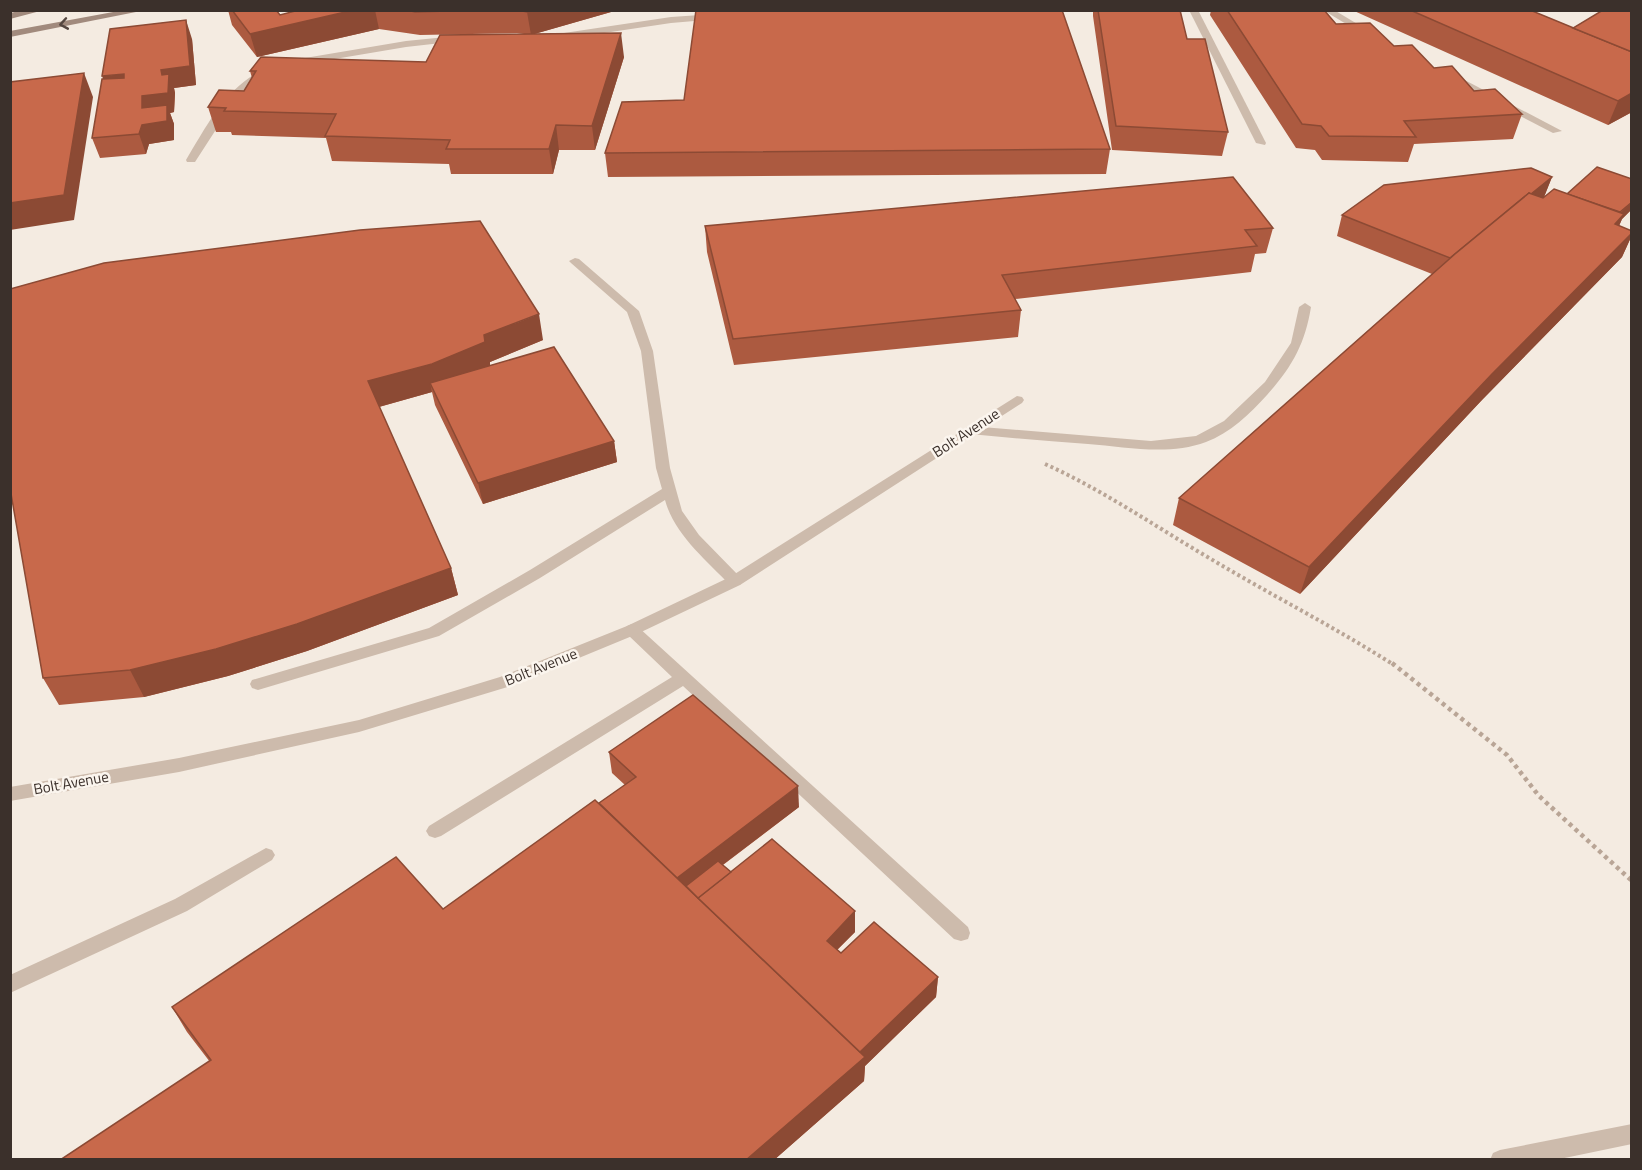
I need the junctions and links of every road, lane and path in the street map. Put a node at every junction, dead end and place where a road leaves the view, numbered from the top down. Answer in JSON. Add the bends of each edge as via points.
{"nodes":[{"id":1,"x":40,"y":10,"type":"edge"},
{"id":2,"x":142,"y":10,"type":"edge"},
{"id":3,"x":681,"y":10,"type":"edge"},
{"id":4,"x":1193,"y":10,"type":"edge"},
{"id":5,"x":1327,"y":10,"type":"edge"},
{"id":6,"x":10,"y":16,"type":"edge"},
{"id":7,"x":728,"y":16,"type":"edge"},
{"id":8,"x":671,"y":20,"type":"junction"},
{"id":9,"x":10,"y":34,"type":"edge"},
{"id":10,"x":557,"y":37,"type":"edge"},
{"id":11,"x":1374,"y":37,"type":"edge"},
{"id":12,"x":471,"y":39,"type":"edge"},
{"id":13,"x":289,"y":64,"type":"edge"},
{"id":14,"x":279,"y":67,"type":"edge"},
{"id":15,"x":1444,"y":73,"type":"edge"},
{"id":16,"x":1557,"y":131,"type":"dead end"},
{"id":17,"x":1261,"y":143,"type":"dead end"},
{"id":18,"x":191,"y":160,"type":"dead end"},
{"id":19,"x":575,"y":261,"type":"dead end"},
{"id":20,"x":1305,"y":307,"type":"dead end"},
{"id":21,"x":1017,"y":400,"type":"dead end"},
{"id":22,"x":970,"y":430,"type":"junction"},
{"id":23,"x":1043,"y":463,"type":"dead end"},
{"id":24,"x":669,"y":491,"type":"junction"},
{"id":25,"x":735,"y":581,"type":"junction"},
{"id":26,"x":632,"y":630,"type":"junction"},
{"id":27,"x":683,"y":678,"type":"junction"},
{"id":28,"x":258,"y":684,"type":"dead end"},
{"id":29,"x":10,"y":794,"type":"edge"},
{"id":30,"x":435,"y":831,"type":"dead end"},
{"id":31,"x":266,"y":855,"type":"dead end"},
{"id":32,"x":1632,"y":881,"type":"edge"},
{"id":33,"x":962,"y":933,"type":"dead end"},
{"id":34,"x":10,"y":985,"type":"edge"},
{"id":35,"x":1632,"y":1134,"type":"edge"},
{"id":36,"x":1500,"y":1160,"type":"edge"}],
"edges":[{"from":1,"to":6,"type":"main road"},
{"from":2,"to":9,"type":"main road","one_way":true},
{"from":3,"to":8,"type":"street"},
{"from":4,"to":17,"type":"street"},
{"from":5,"to":11,"type":"street"},
{"from":7,"to":8,"type":"street"},
{"from":8,"to":10,"type":"street"},
{"from":12,"to":13,"type":"street","via":[[406,44]]},
{"from":14,"to":18,"type":"street","via":[[258,74],[238,89]]},
{"from":15,"to":16,"type":"street"},
{"from":19,"to":24,"type":"street","via":[[633,311],[647,351]]},
{"from":20,"to":22,"type":"street","via":[[1301,333],[1284,366],[1222,429],[1200,439],[1151,445]]},
{"from":21,"to":22,"type":"street","name":"Bolt Avenue"},
{"from":22,"to":25,"type":"street","name":"Bolt Avenue"},
{"from":23,"to":32,"type":"path","via":[[1074,477],[1398,667],[1507,755],[1539,796]]},
{"from":24,"to":25,"type":"street","via":[[675,512],[693,539]]},
{"from":24,"to":28,"type":"street","via":[[434,632]]},
{"from":25,"to":26,"type":"street","name":"Bolt Avenue"},
{"from":26,"to":27,"type":"street"},
{"from":26,"to":29,"type":"street","name":"Bolt Avenue","via":[[505,682],[359,726],[180,765]]},
{"from":27,"to":30,"type":"street"},
{"from":27,"to":33,"type":"street"},
{"from":31,"to":34,"type":"street","via":[[181,905]]},
{"from":35,"to":36,"type":"street"}]}
